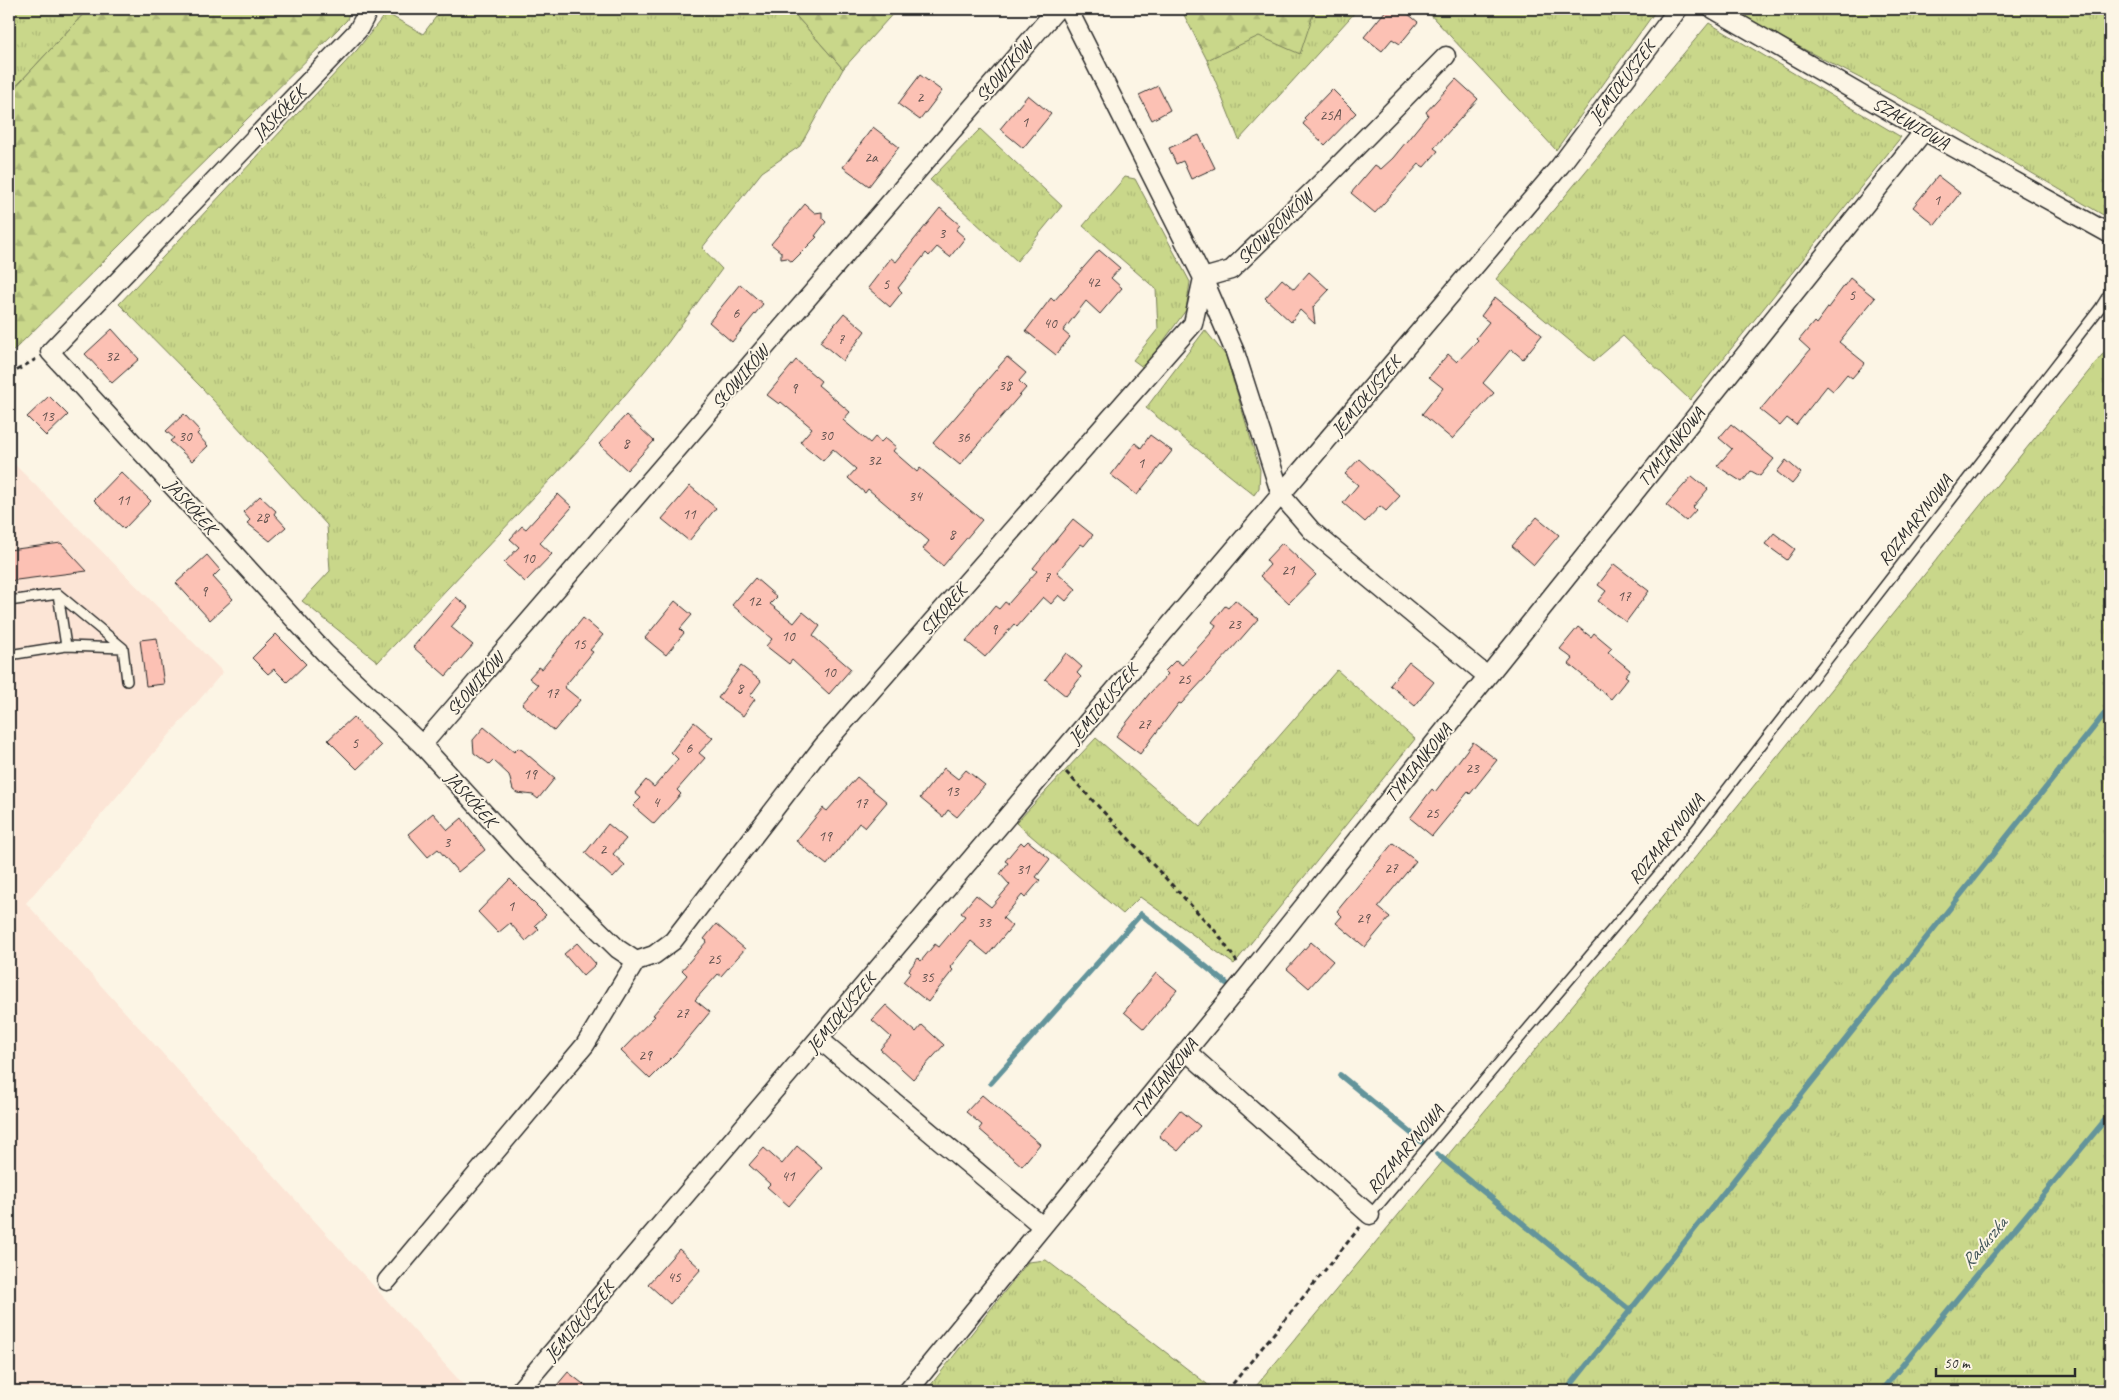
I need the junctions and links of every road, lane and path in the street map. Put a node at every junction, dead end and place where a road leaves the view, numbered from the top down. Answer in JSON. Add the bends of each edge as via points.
{"nodes":[{"id":1,"x":370,"y":9,"type":"edge"},
{"id":2,"x":1057,"y":9,"type":"edge"},
{"id":3,"x":1068,"y":9,"type":"edge"},
{"id":4,"x":1678,"y":9,"type":"edge"},
{"id":5,"x":1713,"y":9,"type":"edge"},
{"id":6,"x":1446,"y":56,"type":"dead end"},
{"id":7,"x":1924,"y":131,"type":"junction"},
{"id":8,"x":2110,"y":234,"type":"edge"},
{"id":9,"x":1204,"y":278,"type":"junction"},
{"id":10,"x":2110,"y":292,"type":"edge"},
{"id":11,"x":50,"y":352,"type":"junction"},
{"id":12,"x":9,"y":375,"type":"edge"},
{"id":13,"x":1281,"y":494,"type":"junction"},
{"id":14,"x":58,"y":594,"type":"junction"},
{"id":15,"x":9,"y":601,"type":"edge"},
{"id":16,"x":66,"y":646,"type":"junction"},
{"id":17,"x":123,"y":648,"type":"junction"},
{"id":18,"x":9,"y":655,"type":"edge"},
{"id":19,"x":1487,"y":676,"type":"junction"},
{"id":20,"x":127,"y":680,"type":"dead end"},
{"id":21,"x":422,"y":745,"type":"junction"},
{"id":22,"x":1055,"y":760,"type":"junction"},
{"id":23,"x":636,"y":960,"type":"junction"},
{"id":24,"x":1247,"y":977,"type":"junction"},
{"id":25,"x":818,"y":1039,"type":"junction"},
{"id":26,"x":1186,"y":1051,"type":"junction"},
{"id":27,"x":1370,"y":1215,"type":"junction"},
{"id":28,"x":1042,"y":1226,"type":"junction"},
{"id":29,"x":387,"y":1281,"type":"dead end"},
{"id":30,"x":519,"y":1391,"type":"edge"},
{"id":31,"x":908,"y":1391,"type":"edge"},
{"id":32,"x":1227,"y":1391,"type":"edge"}],
"edges":[{"from":1,"to":11,"type":"street","name":"JASKÓŁEK","via":[[358,30]]},
{"from":2,"to":21,"type":"street","name":"SŁOWIKÓW"},
{"from":3,"to":9,"type":"street"},
{"from":4,"to":13,"type":"street","name":"JEMIOŁUSZEK","via":[[1560,166]]},
{"from":5,"to":7,"type":"street","name":"SZAŁWIOWA"},
{"from":6,"to":9,"type":"street","name":"SKOWRONKÓW","via":[[1231,270]]},
{"from":7,"to":8,"type":"street","name":"SZAŁWIOWA"},
{"from":7,"to":19,"type":"street","name":"TYMIANKOWA"},
{"from":9,"to":13,"type":"street","via":[[1235,352]]},
{"from":9,"to":23,"type":"street","name":"SIKOREK","via":[[1193,324],[822,746],[673,941],[654,955]]},
{"from":10,"to":27,"type":"lane","name":"ROZMARYNOWA","via":[[1686,842]]},
{"from":11,"to":12,"type":"path"},
{"from":11,"to":21,"type":"street","name":"JASKÓŁEK","via":[[325,653]]},
{"from":13,"to":19,"type":"street","via":[[1312,531]]},
{"from":13,"to":22,"type":"street","name":"JEMIOŁUSZEK"},
{"from":14,"to":15,"type":"lane"},
{"from":14,"to":16,"type":"lane"},
{"from":14,"to":17,"type":"lane"},
{"from":16,"to":17,"type":"lane"},
{"from":16,"to":18,"type":"lane"},
{"from":17,"to":20,"type":"lane"},
{"from":19,"to":24,"type":"street","name":"TYMIANKOWA"},
{"from":21,"to":23,"type":"street","name":"JASKÓŁEK","via":[[527,860],[618,949]]},
{"from":22,"to":24,"type":"path","via":[[1217,933]]},
{"from":22,"to":25,"type":"street","name":"JEMIOŁUSZEK"},
{"from":23,"to":29,"type":"street","via":[[585,1045]]},
{"from":24,"to":26,"type":"street","name":"TYMIANKOWA"},
{"from":25,"to":28,"type":"street"},
{"from":25,"to":30,"type":"street","name":"JEMIOŁUSZEK"},
{"from":26,"to":27,"type":"street"},
{"from":26,"to":28,"type":"street","name":"TYMIANKOWA"},
{"from":27,"to":32,"type":"path","name":"ROZMARYNOWA"},
{"from":28,"to":31,"type":"street","name":"TYMIANKOWA"}]}
